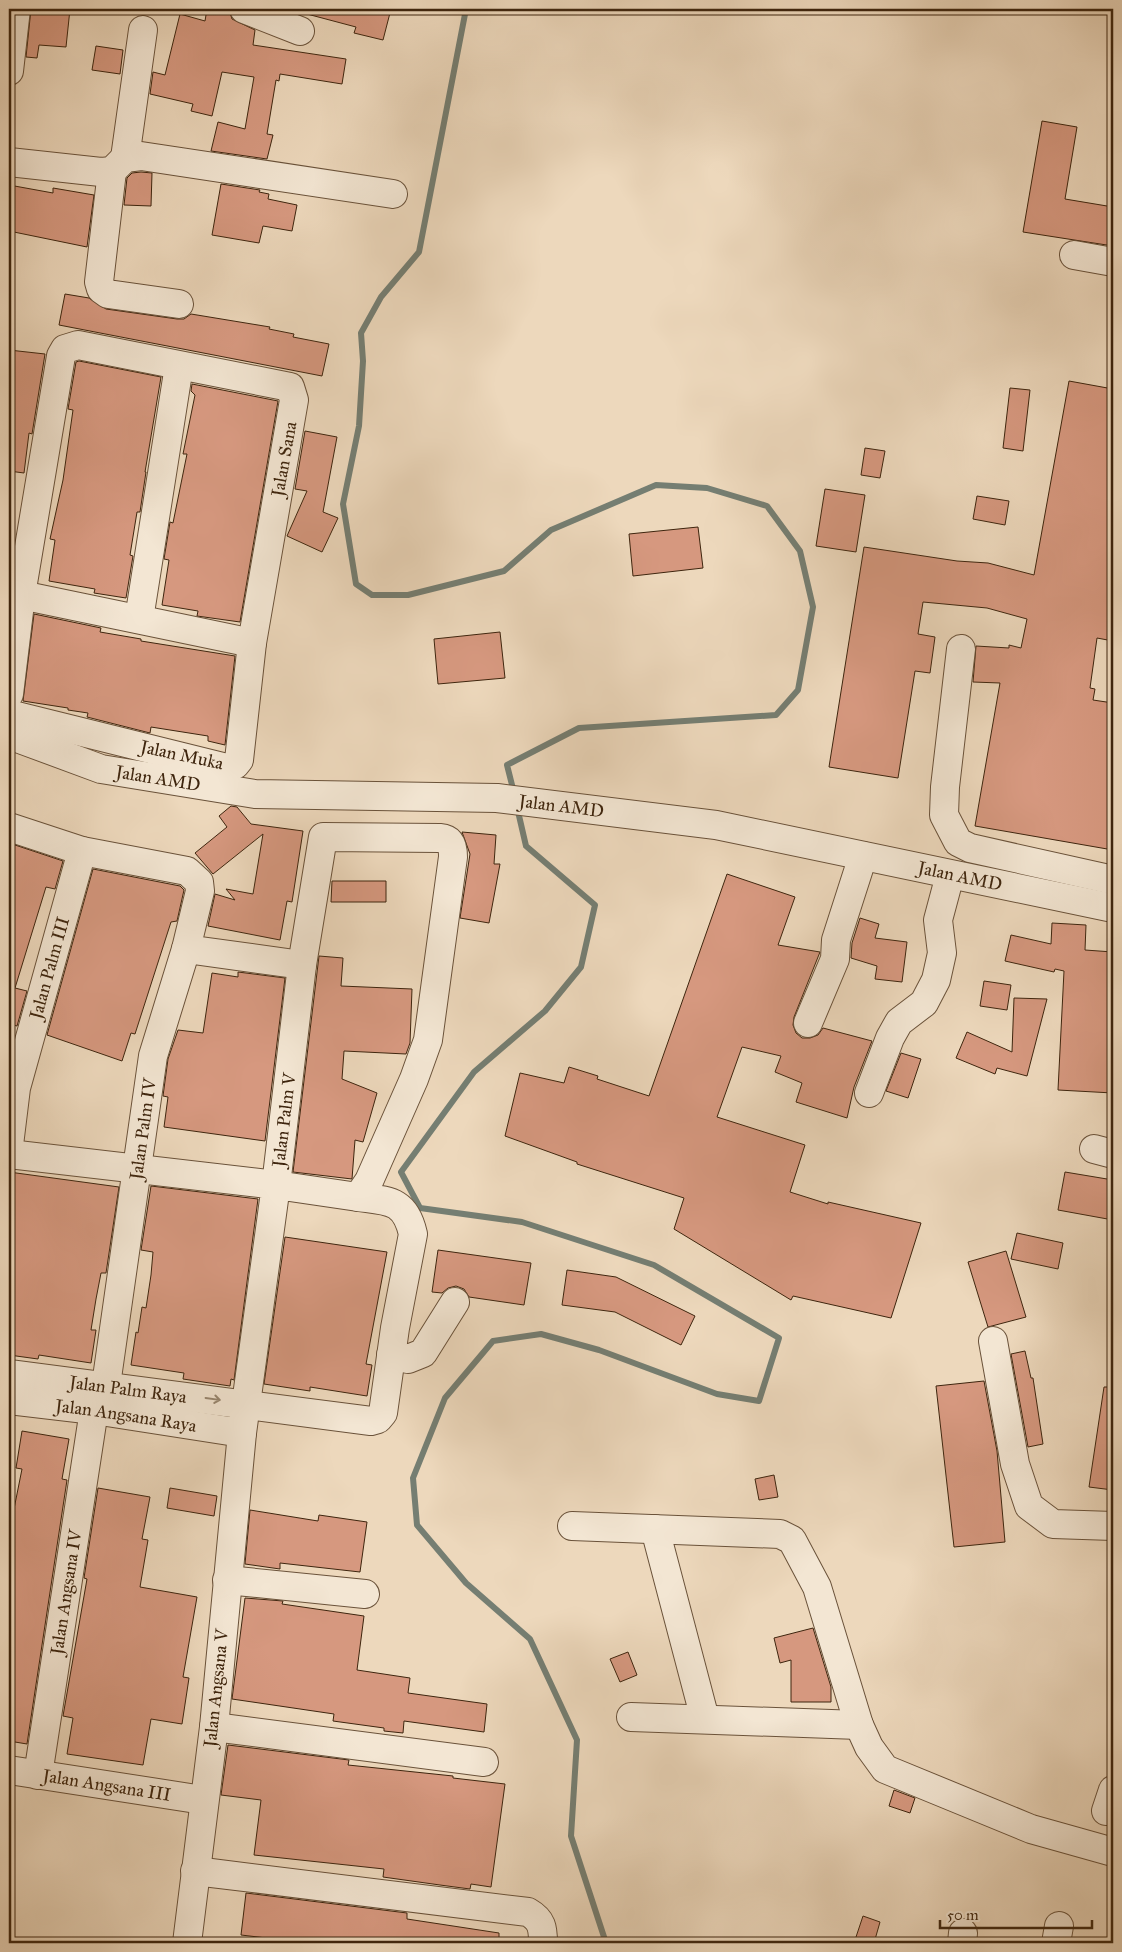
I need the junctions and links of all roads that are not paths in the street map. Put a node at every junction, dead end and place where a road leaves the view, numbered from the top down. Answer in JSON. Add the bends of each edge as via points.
{"nodes":[{"id":1,"x":16,"y":9,"type":"edge"},
{"id":2,"x":244,"y":9,"type":"edge"},
{"id":3,"x":143,"y":30,"type":"dead end"},
{"id":4,"x":300,"y":31,"type":"dead end"},
{"id":5,"x":9,"y":71,"type":"edge"},
{"id":6,"x":9,"y":162,"type":"edge"},
{"id":7,"x":119,"y":165,"type":"junction"},
{"id":8,"x":393,"y":194,"type":"dead end"},
{"id":9,"x":1074,"y":255,"type":"dead end"},
{"id":10,"x":1113,"y":262,"type":"edge"},
{"id":11,"x":178,"y":304,"type":"dead end"},
{"id":12,"x":178,"y":366,"type":"junction"},
{"id":13,"x":21,"y":595,"type":"junction"},
{"id":14,"x":139,"y":619,"type":"junction"},
{"id":15,"x":252,"y":643,"type":"junction"},
{"id":16,"x":961,"y":649,"type":"dead end"},
{"id":17,"x":9,"y":694,"type":"edge"},
{"id":18,"x":9,"y":714,"type":"edge"},
{"id":19,"x":9,"y":735,"type":"edge"},
{"id":20,"x":9,"y":827,"type":"edge"},
{"id":21,"x":82,"y":851,"type":"junction"},
{"id":22,"x":863,"y":856,"type":"junction"},
{"id":23,"x":950,"y":875,"type":"junction"},
{"id":24,"x":1113,"y":880,"type":"edge"},
{"id":25,"x":1113,"y":908,"type":"edge"},
{"id":26,"x":186,"y":949,"type":"junction"},
{"id":27,"x":302,"y":965,"type":"junction"},
{"id":28,"x":808,"y":1023,"type":"dead end"},
{"id":29,"x":869,"y":1093,"type":"dead end"},
{"id":30,"x":9,"y":1145,"type":"edge"},
{"id":31,"x":9,"y":1154,"type":"edge"},
{"id":32,"x":137,"y":1171,"type":"junction"},
{"id":33,"x":276,"y":1185,"type":"junction"},
{"id":34,"x":358,"y":1196,"type":"junction"},
{"id":35,"x":455,"y":1302,"type":"dead end"},
{"id":36,"x":993,"y":1341,"type":"dead end"},
{"id":37,"x":391,"y":1355,"type":"junction"},
{"id":38,"x":9,"y":1374,"type":"edge"},
{"id":39,"x":106,"y":1385,"type":"junction"},
{"id":40,"x":9,"y":1400,"type":"edge"},
{"id":41,"x":247,"y":1404,"type":"junction"},
{"id":42,"x":94,"y":1410,"type":"junction"},
{"id":43,"x":242,"y":1433,"type":"junction"},
{"id":44,"x":572,"y":1526,"type":"dead end"},
{"id":45,"x":1113,"y":1526,"type":"edge"},
{"id":46,"x":655,"y":1529,"type":"junction"},
{"id":47,"x":227,"y":1580,"type":"junction"},
{"id":48,"x":365,"y":1594,"type":"dead end"},
{"id":49,"x":631,"y":1717,"type":"dead end"},
{"id":50,"x":705,"y":1719,"type":"junction"},
{"id":51,"x":859,"y":1725,"type":"junction"},
{"id":52,"x":214,"y":1727,"type":"junction"},
{"id":53,"x":484,"y":1762,"type":"dead end"},
{"id":54,"x":9,"y":1770,"type":"edge"},
{"id":55,"x":38,"y":1775,"type":"junction"},
{"id":56,"x":204,"y":1800,"type":"junction"},
{"id":57,"x":1113,"y":1852,"type":"edge"},
{"id":58,"x":195,"y":1871,"type":"junction"},
{"id":59,"x":187,"y":1943,"type":"edge"},
{"id":60,"x":543,"y":1943,"type":"edge"}],
"edges":[{"from":1,"to":5,"type":"street"},
{"from":2,"to":4,"type":"street"},
{"from":3,"to":7,"type":"street"},
{"from":6,"to":7,"type":"street","via":[[101,172]]},
{"from":7,"to":8,"type":"street","via":[[141,156]]},
{"from":7,"to":11,"type":"street","via":[[99,282],[101,288],[108,294]]},
{"from":9,"to":10,"type":"street"},
{"from":12,"to":13,"type":"street","via":[[78,345],[65,349],[61,356]]},
{"from":12,"to":14,"type":"street"},
{"from":12,"to":15,"type":"street","name":"Jalan Sana","via":[[286,385],[290,387],[294,400]]},
{"from":13,"to":14,"type":"street"},
{"from":13,"to":17,"type":"street"},
{"from":14,"to":15,"type":"street"},
{"from":15,"to":18,"type":"street","name":"Jalan Muka","via":[[239,760],[227,768]]},
{"from":16,"to":24,"type":"street","via":[[944,788],[944,815],[958,842],[970,848]]},
{"from":19,"to":22,"type":"street","name":"Jalan AMD","via":[[101,769],[229,791],[498,798],[716,825]]},
{"from":20,"to":21,"type":"street"},
{"from":21,"to":26,"type":"street","name":"Jalan Palm IV","via":[[187,871],[196,878],[200,891]]},
{"from":21,"to":30,"type":"street","name":"Jalan Palm III","via":[[16,1088]]},
{"from":22,"to":23,"type":"street","name":"Jalan AMD"},
{"from":22,"to":28,"type":"street","via":[[836,940],[835,959]]},
{"from":23,"to":25,"type":"street","name":"Jalan AMD"},
{"from":23,"to":29,"type":"street","via":[[938,920],[942,953],[936,980],[924,1003],[899,1022]]},
{"from":26,"to":27,"type":"street"},
{"from":26,"to":32,"type":"street","name":"Jalan Palm IV","via":[[153,1056]]},
{"from":27,"to":33,"type":"street","name":"Jalan Palm V"},
{"from":27,"to":34,"type":"street","name":"Jalan Palm V","via":[[323,837],[448,841],[453,851],[428,1040],[369,1181]]},
{"from":31,"to":32,"type":"street"},
{"from":32,"to":33,"type":"street"},
{"from":32,"to":39,"type":"street","name":"Jalan Palm IV"},
{"from":33,"to":34,"type":"street"},
{"from":33,"to":41,"type":"street","name":"Jalan Palm V"},
{"from":34,"to":37,"type":"street","via":[[391,1201],[410,1219],[413,1234]]},
{"from":35,"to":37,"type":"street","via":[[423,1353],[408,1359]]},
{"from":36,"to":45,"type":"street","via":[[1015,1464],[1028,1506],[1053,1524]]},
{"from":37,"to":41,"type":"street","name":"Jalan Palm Raya","via":[[382,1413],[378,1419],[371,1421]]},
{"from":38,"to":39,"type":"street","name":"Jalan Palm Raya"},
{"from":39,"to":41,"type":"street","name":"Jalan Palm Raya","one_way":true},
{"from":40,"to":42,"type":"street","name":"Jalan Angsana Raya"},
{"from":41,"to":43,"type":"street","name":"Jalan Palm V"},
{"from":42,"to":43,"type":"street","name":"Jalan Angsana Raya"},
{"from":42,"to":55,"type":"street","name":"Jalan Angsana IV"},
{"from":43,"to":47,"type":"street","name":"Jalan Angsana V"},
{"from":44,"to":46,"type":"street"},
{"from":46,"to":50,"type":"street"},
{"from":46,"to":51,"type":"street","via":[[780,1534],[792,1540],[817,1588]]},
{"from":47,"to":48,"type":"street"},
{"from":47,"to":52,"type":"street","name":"Jalan Angsana V"},
{"from":49,"to":50,"type":"street"},
{"from":50,"to":51,"type":"street"},
{"from":51,"to":57,"type":"street","via":[[884,1769],[1031,1829]]},
{"from":52,"to":53,"type":"street"},
{"from":52,"to":56,"type":"street","name":"Jalan Angsana V"},
{"from":54,"to":55,"type":"street","name":"Jalan Angsana III"},
{"from":55,"to":56,"type":"street","name":"Jalan Angsana III"},
{"from":56,"to":58,"type":"street","name":"Jalan Angsana V"},
{"from":58,"to":59,"type":"street","name":"Jalan Angsana V"},
{"from":58,"to":60,"type":"street","via":[[528,1912],[540,1922]]}]}
